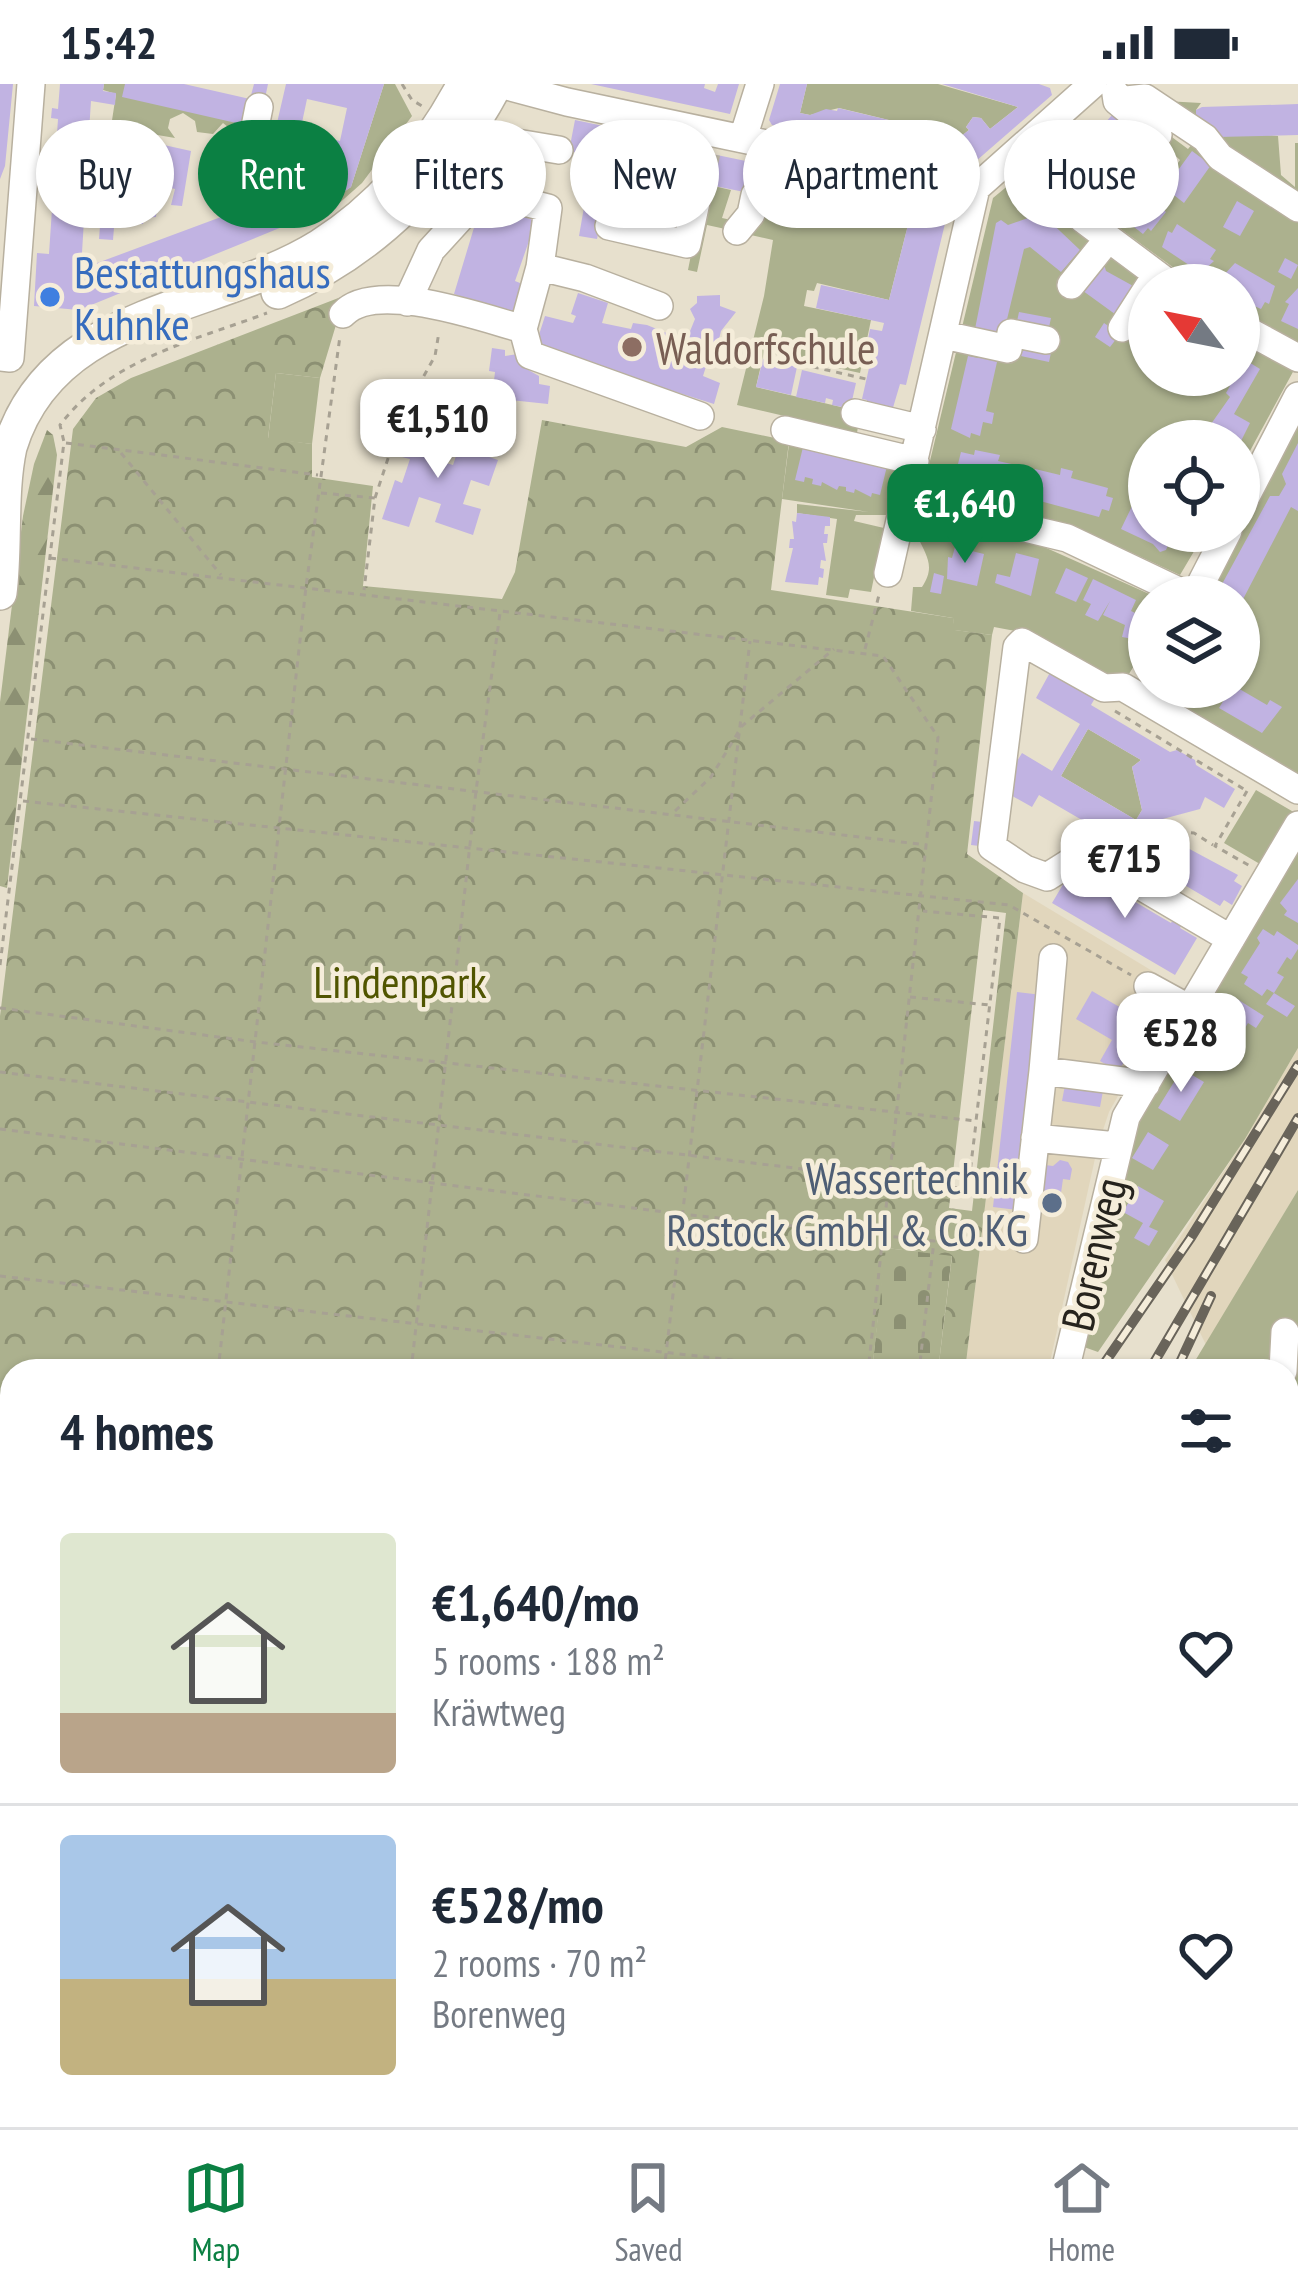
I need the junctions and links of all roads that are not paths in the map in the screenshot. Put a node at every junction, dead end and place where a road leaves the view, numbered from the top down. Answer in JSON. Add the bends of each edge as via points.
{"nodes":[{"id":1,"x":31,"y":84,"type":"edge"},
{"id":2,"x":464,"y":84,"type":"edge"},
{"id":3,"x":498,"y":84,"type":"edge"},
{"id":4,"x":760,"y":84,"type":"edge"},
{"id":5,"x":1093,"y":84,"type":"edge"},
{"id":6,"x":1121,"y":95,"type":"edge"},
{"id":7,"x":260,"y":107,"type":"dead end"},
{"id":8,"x":257,"y":120,"type":"edge"},
{"id":9,"x":759,"y":120,"type":"edge"},
{"id":10,"x":1053,"y":120,"type":"edge"},
{"id":11,"x":1152,"y":120,"type":"edge"},
{"id":12,"x":743,"y":146,"type":"edge"},
{"id":13,"x":546,"y":148,"type":"edge"},
{"id":14,"x":559,"y":150,"type":"dead end"},
{"id":15,"x":1004,"y":163,"type":"edge"},
{"id":16,"x":980,"y":184,"type":"edge"},
{"id":17,"x":11,"y":203,"type":"edge"},
{"id":18,"x":1298,"y":208,"type":"edge"},
{"id":19,"x":743,"y":224,"type":"tunnel mouth"},
{"id":20,"x":618,"y":228,"type":"edge"},
{"id":21,"x":690,"y":228,"type":"edge"},
{"id":22,"x":967,"y":228,"type":"edge"},
{"id":23,"x":1096,"y":228,"type":"edge"},
{"id":24,"x":737,"y":231,"type":"dead end"},
{"id":25,"x":1108,"y":238,"type":"junction"},
{"id":26,"x":1136,"y":264,"type":"edge"},
{"id":27,"x":540,"y":267,"type":"junction"},
{"id":28,"x":1071,"y":286,"type":"dead end"},
{"id":29,"x":407,"y":302,"type":"junction"},
{"id":30,"x":658,"y":307,"type":"dead end"},
{"id":31,"x":343,"y":314,"type":"road end"},
{"id":32,"x":1128,"y":321,"type":"edge"},
{"id":33,"x":1123,"y":328,"type":"dead end"},
{"id":34,"x":523,"y":329,"type":"junction"},
{"id":35,"x":944,"y":334,"type":"junction"},
{"id":36,"x":1260,"y":337,"type":"edge"},
{"id":37,"x":1046,"y":340,"type":"dead end"},
{"id":38,"x":5,"y":357,"type":"edge"},
{"id":39,"x":1298,"y":358,"type":"edge"},
{"id":40,"x":1298,"y":396,"type":"edge"},
{"id":41,"x":855,"y":412,"type":"dead end"},
{"id":42,"x":700,"y":416,"type":"dead end"},
{"id":43,"x":922,"y":429,"type":"junction"},
{"id":44,"x":785,"y":430,"type":"dead end"},
{"id":45,"x":915,"y":461,"type":"junction"},
{"id":46,"x":1260,"y":469,"type":"edge"},
{"id":47,"x":906,"y":500,"type":"junction"},
{"id":48,"x":887,"y":573,"type":"dead end"},
{"id":49,"x":1147,"y":576,"type":"edge"},
{"id":50,"x":2,"y":580,"type":"edge"},
{"id":51,"x":0,"y":593,"type":"edge"},
{"id":52,"x":1128,"y":688,"type":"edge"},
{"id":53,"x":1171,"y":708,"type":"edge"},
{"id":54,"x":1298,"y":790,"type":"edge"},
{"id":55,"x":1298,"y":825,"type":"edge"},
{"id":56,"x":1231,"y":939,"type":"junction"},
{"id":57,"x":1053,"y":958,"type":"dead end"},
{"id":58,"x":1148,"y":986,"type":"road end"},
{"id":59,"x":1190,"y":1010,"type":"junction"},
{"id":60,"x":1042,"y":1071,"type":"junction"},
{"id":61,"x":1146,"y":1084,"type":"junction"},
{"id":62,"x":1035,"y":1138,"type":"junction"},
{"id":63,"x":1117,"y":1146,"type":"junction"},
{"id":64,"x":1024,"y":1239,"type":"dead end"},
{"id":65,"x":1285,"y":1332,"type":"dead end"},
{"id":66,"x":1068,"y":1359,"type":"edge"},
{"id":67,"x":1283,"y":1359,"type":"edge"}],
"edges":[{"from":1,"to":17,"type":"street"},
{"from":2,"to":50,"type":"main road","via":[[399,180],[321,245],[124,325],[56,371],[9,448]]},
{"from":3,"to":12,"type":"street"},
{"from":3,"to":50,"type":"main road","via":[[430,183],[333,265],[124,348],[73,384],[28,457]]},
{"from":4,"to":9,"type":"street"},
{"from":5,"to":10,"type":"street"},
{"from":6,"to":11,"type":"street"},
{"from":6,"to":18,"type":"street","via":[[1159,106]]},
{"from":7,"to":8,"type":"street"},
{"from":13,"to":14,"type":"street"},
{"from":15,"to":16,"type":"street"},
{"from":17,"to":38,"type":"street"},
{"from":19,"to":24,"type":"street"},
{"from":20,"to":21,"type":"street","via":[[687,244]]},
{"from":22,"to":35,"type":"street"},
{"from":23,"to":25,"type":"street"},
{"from":25,"to":26,"type":"street"},
{"from":25,"to":28,"type":"street"},
{"from":27,"to":29,"type":"street","via":[[548,208],[484,192],[431,250]]},
{"from":27,"to":30,"type":"street"},
{"from":27,"to":34,"type":"street"},
{"from":29,"to":31,"type":"street","via":[[364,302]]},
{"from":29,"to":34,"type":"street"},
{"from":32,"to":33,"type":"street"},
{"from":34,"to":42,"type":"street","via":[[530,355]]},
{"from":35,"to":37,"type":"street","via":[[1008,349],[1011,332]]},
{"from":35,"to":43,"type":"street"},
{"from":36,"to":39,"type":"street"},
{"from":40,"to":46,"type":"street"},
{"from":41,"to":43,"type":"street"},
{"from":43,"to":45,"type":"street"},
{"from":44,"to":45,"type":"street"},
{"from":45,"to":47,"type":"street"},
{"from":47,"to":48,"type":"street"},
{"from":47,"to":49,"type":"street","via":[[1066,538]]},
{"from":50,"to":51,"type":"main road"},
{"from":52,"to":56,"type":"street","via":[[1104,688],[1022,642],[1017,647],[992,847],[1047,877],[1085,853]]},
{"from":53,"to":54,"type":"street"},
{"from":55,"to":56,"type":"street","name":"Borenweg"},
{"from":56,"to":59,"type":"street","name":"Borenweg"},
{"from":57,"to":60,"type":"street"},
{"from":58,"to":59,"type":"street"},
{"from":59,"to":61,"type":"street","name":"Borenweg"},
{"from":60,"to":61,"type":"street"},
{"from":60,"to":62,"type":"street"},
{"from":61,"to":63,"type":"street","name":"Borenweg"},
{"from":62,"to":63,"type":"street"},
{"from":62,"to":64,"type":"street"},
{"from":63,"to":66,"type":"street","name":"Borenweg"},
{"from":65,"to":67,"type":"street"}]}
